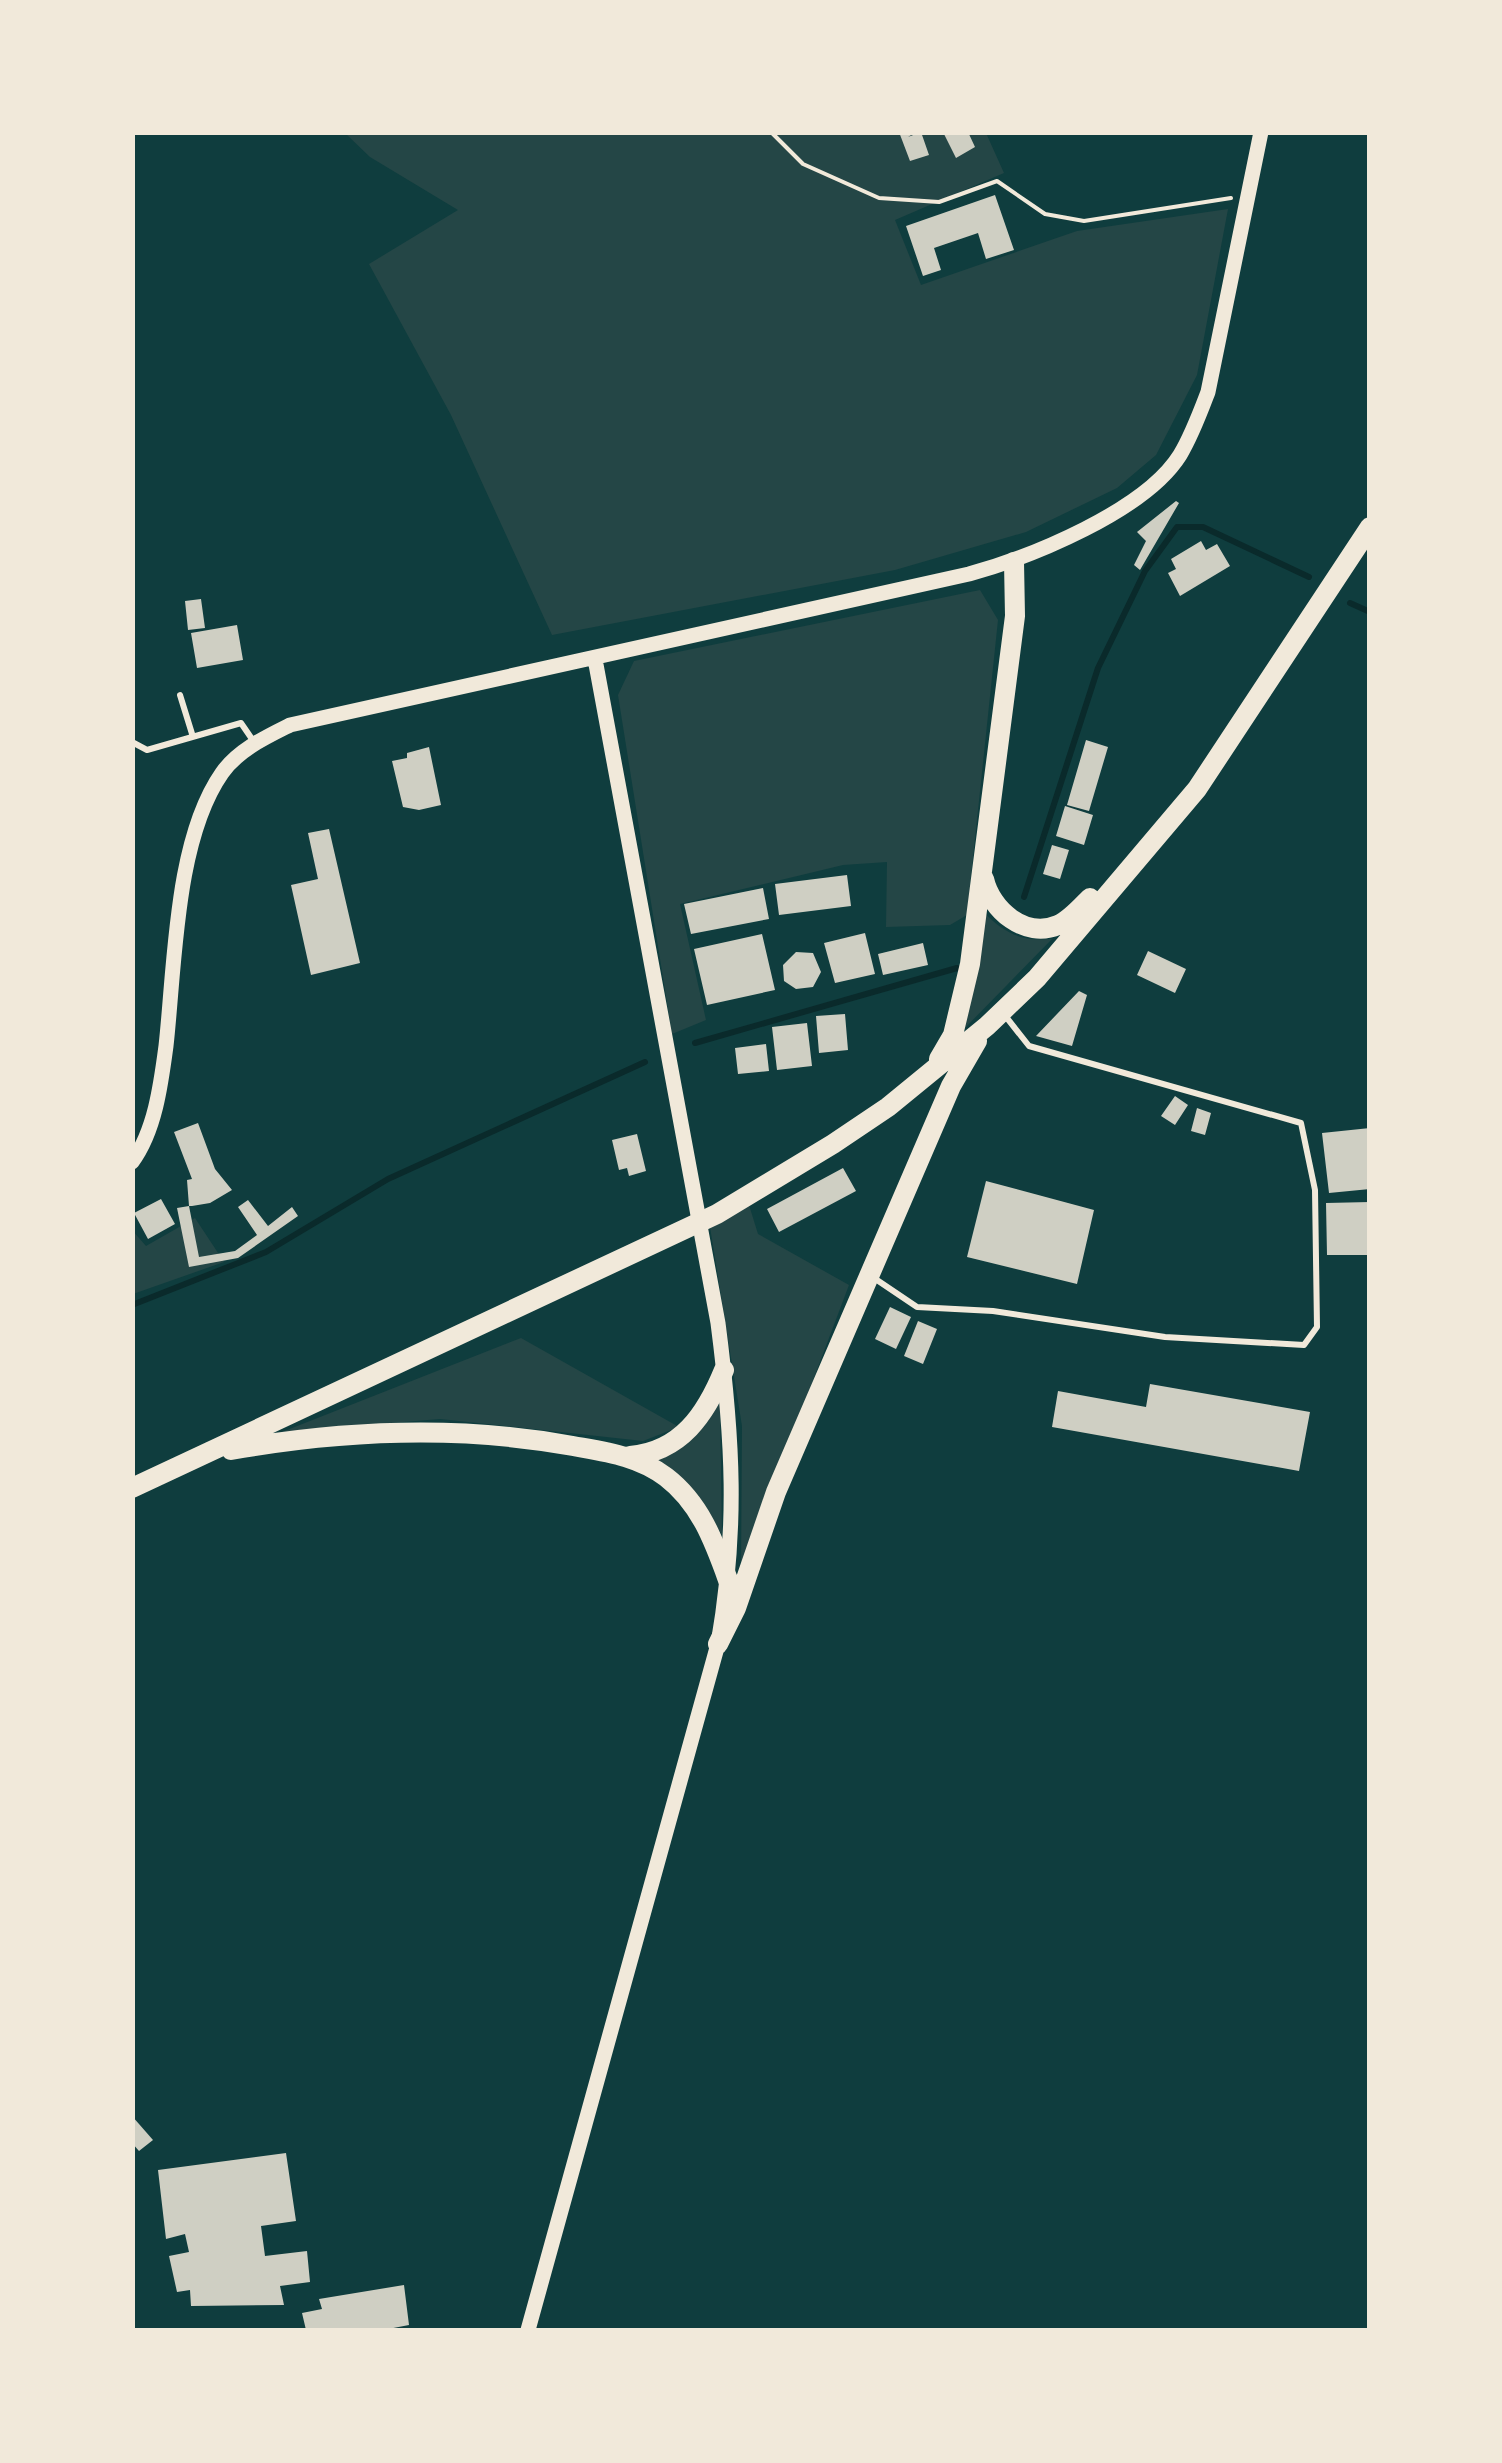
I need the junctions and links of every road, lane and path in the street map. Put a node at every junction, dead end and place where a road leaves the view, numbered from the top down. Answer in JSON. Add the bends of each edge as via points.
{"nodes":[{"id":1,"x":772,"y":132,"type":"edge"},
{"id":2,"x":1261,"y":132,"type":"edge"},
{"id":3,"x":1251,"y":195,"type":"junction"},
{"id":4,"x":1370,"y":527,"type":"edge"},
{"id":5,"x":1014,"y":562,"type":"junction"},
{"id":6,"x":595,"y":660,"type":"junction"},
{"id":7,"x":180,"y":695,"type":"dead end"},
{"id":8,"x":192,"y":737,"type":"junction"},
{"id":9,"x":132,"y":742,"type":"edge"},
{"id":10,"x":254,"y":743,"type":"junction"},
{"id":11,"x":1154,"y":840,"type":"junction"},
{"id":12,"x":982,"y":866,"type":"junction"},
{"id":13,"x":995,"y":1018,"type":"junction"},
{"id":14,"x":922,"y":1080,"type":"junction"},
{"id":15,"x":132,"y":1162,"type":"edge"},
{"id":16,"x":870,"y":1276,"type":"junction"},
{"id":17,"x":724,"y":1370,"type":"junction"},
{"id":18,"x":205,"y":1454,"type":"junction"},
{"id":19,"x":628,"y":1456,"type":"junction"},
{"id":20,"x":132,"y":1488,"type":"edge"},
{"id":21,"x":728,"y":1580,"type":"junction"},
{"id":22,"x":718,"y":1644,"type":"junction"},
{"id":23,"x":528,"y":2330,"type":"edge"}],
"edges":[{"from":1,"to":3,"type":"path","via":[[804,164],[879,198],[939,202],[997,180],[1045,214],[1084,221]]},
{"from":2,"to":3,"type":"street"},
{"from":3,"to":5,"type":"street","via":[[1208,392],[1179,456],[1104,518]]},
{"from":4,"to":11,"type":"main road","via":[[1196,789]]},
{"from":5,"to":6,"type":"street"},
{"from":5,"to":12,"type":"main road","via":[[1016,616]]},
{"from":6,"to":10,"type":"street","via":[[290,725]]},
{"from":6,"to":17,"type":"street"},
{"from":7,"to":8,"type":"lane"},
{"from":8,"to":9,"type":"lane","via":[[147,750]]},
{"from":8,"to":10,"type":"lane","via":[[241,723]]},
{"from":10,"to":15,"type":"street","via":[[224,770],[203,806],[187,862],[162,1078]]},
{"from":11,"to":12,"type":"main road","via":[[1057,926],[1016,923],[995,906]]},
{"from":11,"to":13,"type":"main road"},
{"from":12,"to":14,"type":"main road","via":[[963,1002],[953,1035]]},
{"from":13,"to":14,"type":"main road"},
{"from":13,"to":16,"type":"main road","via":[[951,1086]]},
{"from":13,"to":16,"type":"lane","via":[[1029,1046],[1301,1124],[1314,1190],[1317,1327],[1304,1346],[1166,1337],[917,1307]]},
{"from":14,"to":18,"type":"main road","via":[[833,1144],[716,1214]]},
{"from":16,"to":22,"type":"main road"},
{"from":17,"to":19,"type":"main road","via":[[690,1430],[664,1448]]},
{"from":17,"to":21,"type":"street","via":[[733,1477]]},
{"from":18,"to":19,"type":"main road","via":[[357,1432],[450,1431]]},
{"from":18,"to":20,"type":"main road"},
{"from":19,"to":21,"type":"main road","via":[[685,1494]]},
{"from":21,"to":22,"type":"street"},
{"from":22,"to":23,"type":"street"}]}
